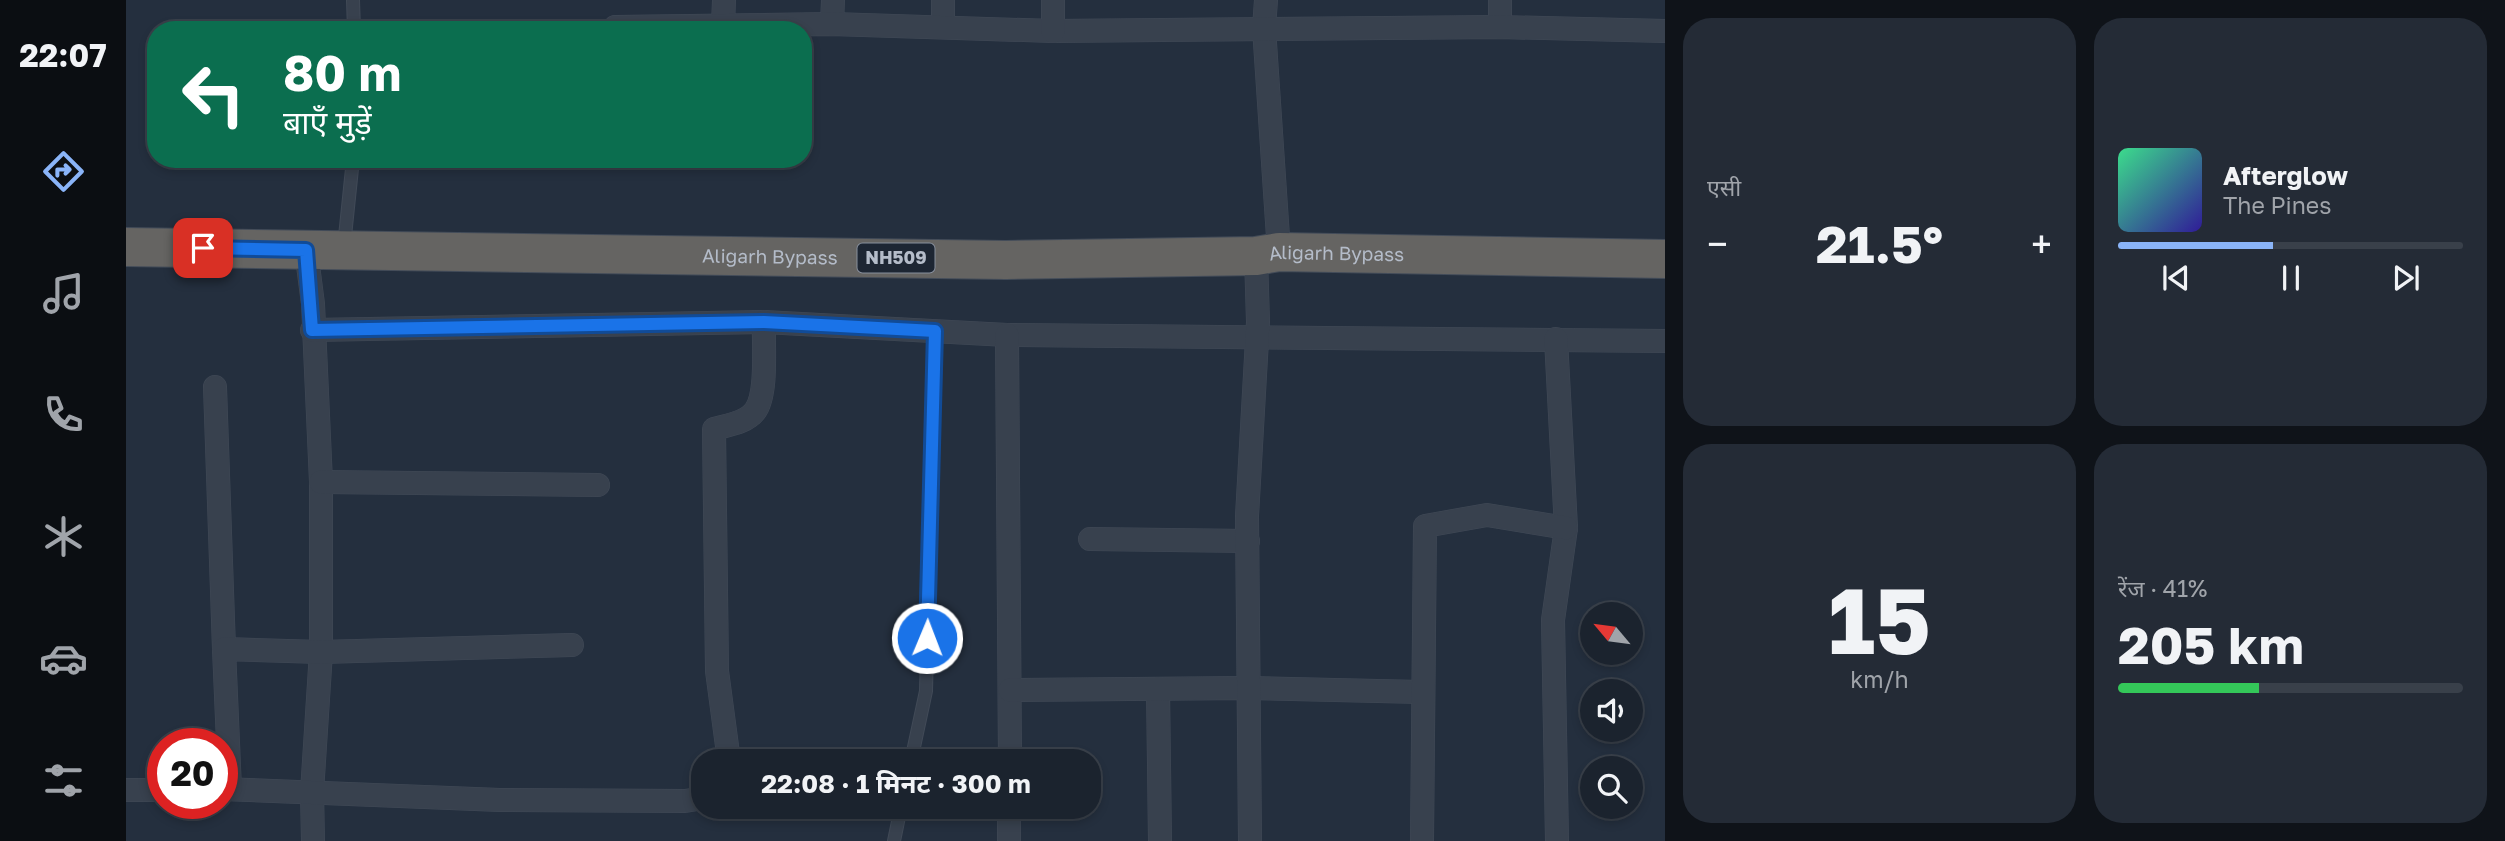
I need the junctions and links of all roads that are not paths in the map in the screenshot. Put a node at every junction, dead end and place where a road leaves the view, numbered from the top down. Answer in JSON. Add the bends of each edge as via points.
{"nodes":[{"id":1,"x":354,"y":0,"type":"edge"},
{"id":2,"x":724,"y":0,"type":"edge"},
{"id":3,"x":833,"y":0,"type":"edge"},
{"id":4,"x":943,"y":0,"type":"edge"},
{"id":5,"x":1053,"y":0,"type":"edge"},
{"id":6,"x":1266,"y":0,"type":"edge"},
{"id":7,"x":1500,"y":0,"type":"edge"},
{"id":8,"x":354,"y":21,"type":"edge"},
{"id":9,"x":723,"y":21,"type":"edge"},
{"id":10,"x":812,"y":24,"type":"edge"},
{"id":11,"x":832,"y":24,"type":"junction"},
{"id":12,"x":943,"y":25,"type":"junction"},
{"id":13,"x":1500,"y":27,"type":"junction"},
{"id":14,"x":1264,"y":28,"type":"junction"},
{"id":15,"x":1053,"y":31,"type":"junction"},
{"id":16,"x":1665,"y":31,"type":"edge"},
{"id":17,"x":353,"y":168,"type":"edge"},
{"id":18,"x":126,"y":247,"type":"edge"},
{"id":19,"x":343,"y":250,"type":"junction"},
{"id":20,"x":1665,"y":260,"type":"edge"},
{"id":21,"x":308,"y":262,"type":"junction"},
{"id":22,"x":1264,"y":262,"type":"junction"},
{"id":23,"x":764,"y":322,"type":"junction"},
{"id":24,"x":312,"y":330,"type":"junction"},
{"id":25,"x":1258,"y":330,"type":"junction"},
{"id":26,"x":935,"y":331,"type":"junction"},
{"id":27,"x":1007,"y":335,"type":"junction"},
{"id":28,"x":1556,"y":339,"type":"junction"},
{"id":29,"x":1665,"y":341,"type":"edge"},
{"id":30,"x":215,"y":387,"type":"dead end"},
{"id":31,"x":321,"y":482,"type":"junction"},
{"id":32,"x":598,"y":485,"type":"dead end"},
{"id":33,"x":1566,"y":528,"type":"junction"},
{"id":34,"x":1090,"y":539,"type":"dead end"},
{"id":35,"x":1248,"y":541,"type":"junction"},
{"id":36,"x":572,"y":645,"type":"dead end"},
{"id":37,"x":224,"y":649,"type":"junction"},
{"id":38,"x":321,"y":652,"type":"junction"},
{"id":39,"x":1247,"y":688,"type":"junction"},
{"id":40,"x":1158,"y":689,"type":"junction"},
{"id":41,"x":1010,"y":690,"type":"junction"},
{"id":42,"x":1421,"y":692,"type":"junction"},
{"id":43,"x":225,"y":728,"type":"edge"},
{"id":44,"x":727,"y":749,"type":"edge"},
{"id":45,"x":914,"y":749,"type":"edge"},
{"id":46,"x":1010,"y":749,"type":"edge"},
{"id":47,"x":238,"y":789,"type":"edge"},
{"id":48,"x":126,"y":790,"type":"edge"},
{"id":49,"x":147,"y":790,"type":"edge"},
{"id":50,"x":312,"y":792,"type":"junction"},
{"id":51,"x":691,"y":801,"type":"edge"},
{"id":52,"x":899,"y":819,"type":"edge"},
{"id":53,"x":1009,"y":819,"type":"edge"},
{"id":54,"x":313,"y":841,"type":"edge"},
{"id":55,"x":894,"y":841,"type":"edge"},
{"id":56,"x":1009,"y":841,"type":"edge"},
{"id":57,"x":1160,"y":841,"type":"edge"},
{"id":58,"x":1250,"y":841,"type":"edge"},
{"id":59,"x":1422,"y":841,"type":"edge"},
{"id":60,"x":1557,"y":841,"type":"edge"}],
"edges":[{"from":1,"to":8,"type":"lane"},
{"from":2,"to":9,"type":"street"},
{"from":3,"to":11,"type":"street"},
{"from":4,"to":12,"type":"street"},
{"from":5,"to":15,"type":"street"},
{"from":6,"to":14,"type":"street"},
{"from":7,"to":13,"type":"street"},
{"from":10,"to":11,"type":"street"},
{"from":11,"to":12,"type":"street"},
{"from":12,"to":15,"type":"street"},
{"from":13,"to":14,"type":"street"},
{"from":13,"to":16,"type":"street"},
{"from":14,"to":15,"type":"street"},
{"from":14,"to":22,"type":"street"},
{"from":17,"to":19,"type":"lane"},
{"from":18,"to":21,"type":"highway","name":"Aligarh Bypass","number":"NH509"},
{"from":19,"to":21,"type":"highway","name":"Aligarh Bypass","number":"NH509"},
{"from":19,"to":22,"type":"highway","name":"Aligarh Bypass","number":"NH509"},
{"from":20,"to":22,"type":"highway","name":"Aligarh Bypass","number":"NH509"},
{"from":21,"to":24,"type":"street"},
{"from":22,"to":25,"type":"street"},
{"from":23,"to":24,"type":"street"},
{"from":23,"to":26,"type":"street"},
{"from":23,"to":44,"type":"street","via":[[762,391],[755,411],[741,421],[714,429],[717,671]]},
{"from":24,"to":31,"type":"street"},
{"from":25,"to":27,"type":"street"},
{"from":25,"to":28,"type":"street"},
{"from":25,"to":35,"type":"street"},
{"from":26,"to":27,"type":"street"},
{"from":26,"to":45,"type":"lane","via":[[926,691]]},
{"from":27,"to":41,"type":"street"},
{"from":28,"to":29,"type":"street"},
{"from":28,"to":33,"type":"street"},
{"from":30,"to":37,"type":"street"},
{"from":31,"to":32,"type":"street"},
{"from":31,"to":38,"type":"street"},
{"from":33,"to":42,"type":"street","via":[[1487,515],[1425,526]]},
{"from":33,"to":60,"type":"street","via":[[1553,620]]},
{"from":34,"to":35,"type":"street"},
{"from":35,"to":39,"type":"street"},
{"from":36,"to":38,"type":"street"},
{"from":37,"to":38,"type":"street"},
{"from":37,"to":43,"type":"street"},
{"from":38,"to":50,"type":"street"},
{"from":39,"to":40,"type":"street"},
{"from":39,"to":42,"type":"street"},
{"from":39,"to":58,"type":"street"},
{"from":40,"to":41,"type":"street"},
{"from":40,"to":57,"type":"street"},
{"from":41,"to":46,"type":"street"},
{"from":42,"to":59,"type":"street"},
{"from":47,"to":50,"type":"street"},
{"from":48,"to":49,"type":"street"},
{"from":50,"to":51,"type":"street","via":[[500,800]]},
{"from":50,"to":54,"type":"street"},
{"from":52,"to":55,"type":"lane"},
{"from":53,"to":56,"type":"street"}]}
